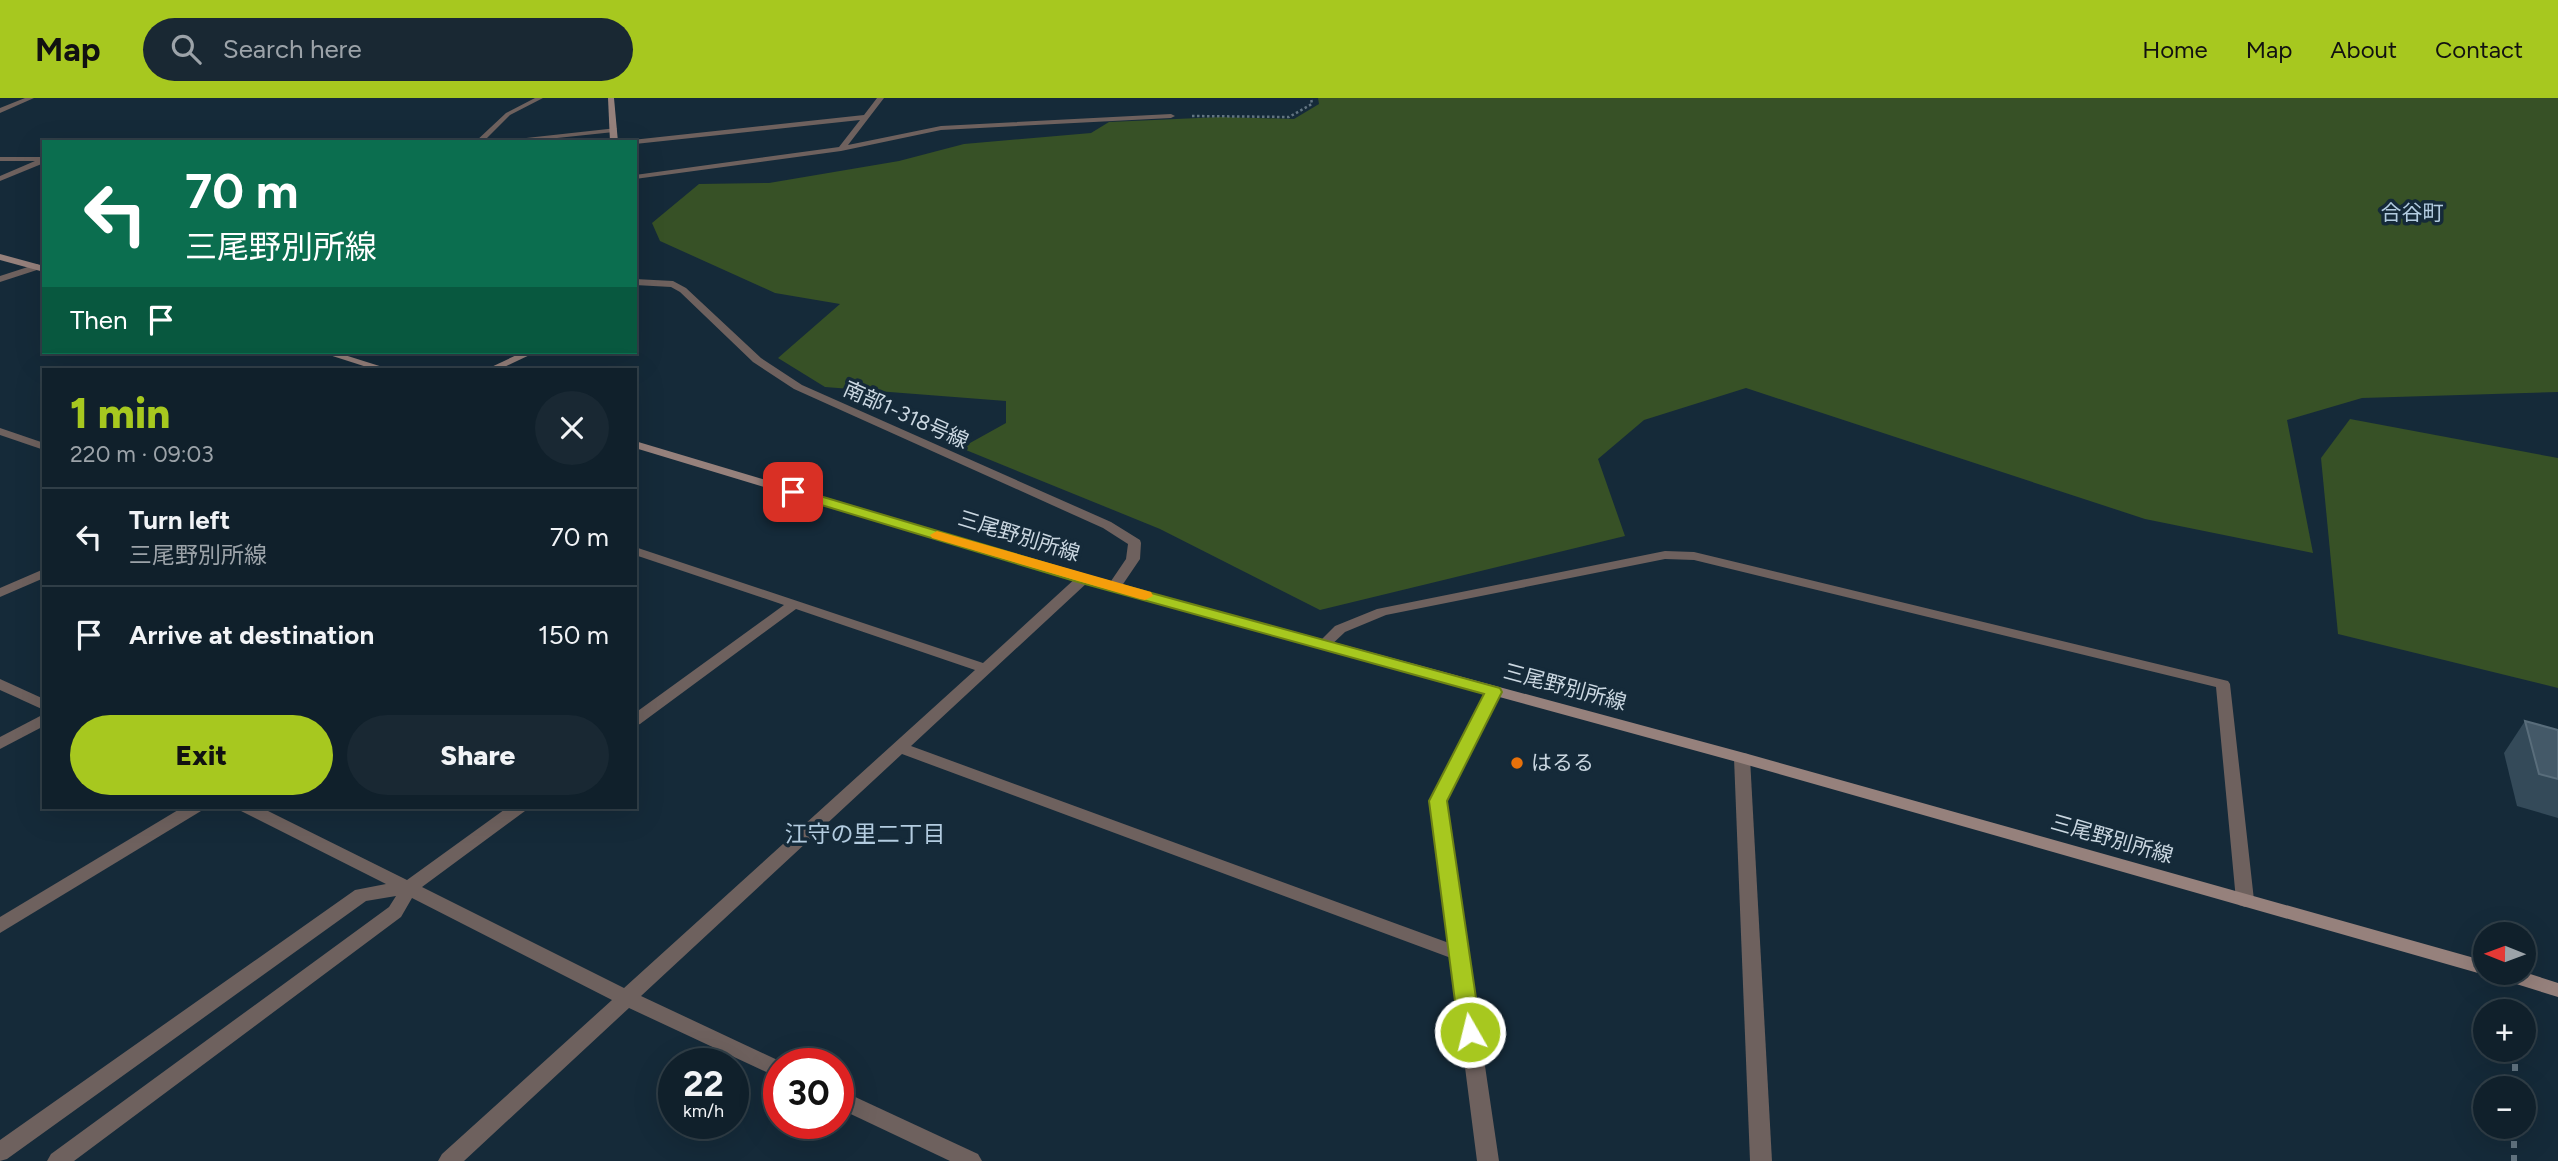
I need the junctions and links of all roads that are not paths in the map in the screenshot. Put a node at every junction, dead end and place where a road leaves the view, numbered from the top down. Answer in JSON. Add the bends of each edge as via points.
{"nodes":[{"id":1,"x":31,"y":98,"type":"edge"},
{"id":2,"x":540,"y":98,"type":"edge"},
{"id":3,"x":611,"y":98,"type":"edge"},
{"id":4,"x":881,"y":98,"type":"edge"},
{"id":5,"x":0,"y":111,"type":"edge"},
{"id":6,"x":1171,"y":116,"type":"road end"},
{"id":7,"x":866,"y":117,"type":"junction"},
{"id":8,"x":614,"y":130,"type":"junction"},
{"id":9,"x":481,"y":140,"type":"edge"},
{"id":10,"x":515,"y":140,"type":"edge"},
{"id":11,"x":614,"y":140,"type":"edge"},
{"id":12,"x":637,"y":142,"type":"edge"},
{"id":13,"x":841,"y":149,"type":"junction"},
{"id":14,"x":0,"y":159,"type":"edge"},
{"id":15,"x":42,"y":159,"type":"edge"},
{"id":16,"x":42,"y":160,"type":"edge"},
{"id":17,"x":637,"y":177,"type":"edge"},
{"id":18,"x":0,"y":179,"type":"edge"},
{"id":19,"x":0,"y":257,"type":"edge"},
{"id":20,"x":41,"y":268,"type":"edge"},
{"id":21,"x":0,"y":279,"type":"edge"},
{"id":22,"x":637,"y":282,"type":"edge"},
{"id":23,"x":332,"y":354,"type":"edge"},
{"id":24,"x":526,"y":354,"type":"edge"},
{"id":25,"x":381,"y":368,"type":"edge"},
{"id":26,"x":494,"y":368,"type":"edge"},
{"id":27,"x":0,"y":430,"type":"edge"},
{"id":28,"x":637,"y":445,"type":"edge"},
{"id":29,"x":42,"y":446,"type":"edge"},
{"id":30,"x":637,"y":552,"type":"edge"},
{"id":31,"x":42,"y":574,"type":"edge"},
{"id":32,"x":1083,"y":579,"type":"junction"},
{"id":33,"x":1114,"y":587,"type":"junction"},
{"id":34,"x":0,"y":593,"type":"edge"},
{"id":35,"x":793,"y":605,"type":"junction"},
{"id":36,"x":1323,"y":645,"type":"junction"},
{"id":37,"x":984,"y":668,"type":"junction"},
{"id":38,"x":0,"y":684,"type":"edge"},
{"id":39,"x":1494,"y":692,"type":"junction"},
{"id":40,"x":42,"y":704,"type":"edge"},
{"id":41,"x":42,"y":720,"type":"edge"},
{"id":42,"x":637,"y":720,"type":"edge"},
{"id":43,"x":0,"y":744,"type":"edge"},
{"id":44,"x":898,"y":747,"type":"junction"},
{"id":45,"x":1742,"y":758,"type":"junction"},
{"id":46,"x":192,"y":809,"type":"edge"},
{"id":47,"x":251,"y":809,"type":"edge"},
{"id":48,"x":516,"y":809,"type":"edge"},
{"id":49,"x":410,"y":887,"type":"junction"},
{"id":50,"x":2245,"y":900,"type":"junction"},
{"id":51,"x":0,"y":926,"type":"edge"},
{"id":52,"x":1460,"y":954,"type":"junction"},
{"id":53,"x":2473,"y":965,"type":"edge"},
{"id":54,"x":2536,"y":983,"type":"edge"},
{"id":55,"x":2558,"y":990,"type":"edge"},
{"id":56,"x":626,"y":998,"type":"junction"},
{"id":57,"x":763,"y":1062,"type":"edge"},
{"id":58,"x":854,"y":1106,"type":"edge"},
{"id":59,"x":0,"y":1152,"type":"edge"},
{"id":60,"x":58,"y":1161,"type":"edge"},
{"id":61,"x":449,"y":1161,"type":"edge"},
{"id":62,"x":971,"y":1161,"type":"edge"},
{"id":63,"x":1488,"y":1161,"type":"edge"},
{"id":64,"x":1761,"y":1161,"type":"edge"}],
"edges":[{"from":1,"to":5,"type":"street"},
{"from":2,"to":9,"type":"street","via":[[508,114]]},
{"from":3,"to":8,"type":"main road"},
{"from":4,"to":7,"type":"street"},
{"from":6,"to":13,"type":"street","via":[[942,128]]},
{"from":7,"to":12,"type":"street"},
{"from":7,"to":13,"type":"street"},
{"from":8,"to":10,"type":"street"},
{"from":8,"to":11,"type":"main road"},
{"from":13,"to":17,"type":"street"},
{"from":14,"to":15,"type":"street"},
{"from":16,"to":18,"type":"street"},
{"from":19,"to":20,"type":"main road"},
{"from":20,"to":21,"type":"street"},
{"from":22,"to":33,"type":"street","name":"南部1-318号線","via":[[673,284],[683,290],[757,360],[798,387],[1062,503],[1135,543],[1133,559]]},
{"from":23,"to":25,"type":"main road"},
{"from":24,"to":26,"type":"main road"},
{"from":27,"to":29,"type":"street"},
{"from":28,"to":32,"type":"main road","name":"三尾野別所線"},
{"from":30,"to":35,"type":"street"},
{"from":31,"to":34,"type":"street"},
{"from":32,"to":33,"type":"main road","name":"三尾野別所線"},
{"from":32,"to":37,"type":"street"},
{"from":33,"to":36,"type":"main road","name":"三尾野別所線"},
{"from":35,"to":37,"type":"street"},
{"from":35,"to":42,"type":"street"},
{"from":36,"to":39,"type":"main road","name":"三尾野別所線"},
{"from":36,"to":50,"type":"street","via":[[1340,629],[1382,612],[1665,555],[1707,559],[2223,684]]},
{"from":37,"to":44,"type":"street"},
{"from":38,"to":40,"type":"street"},
{"from":39,"to":45,"type":"main road","name":"三尾野別所線"},
{"from":39,"to":52,"type":"street","via":[[1438,801]]},
{"from":41,"to":43,"type":"street"},
{"from":44,"to":52,"type":"street"},
{"from":44,"to":56,"type":"street"},
{"from":45,"to":50,"type":"main road","name":"三尾野別所線"},
{"from":45,"to":64,"type":"street"},
{"from":46,"to":51,"type":"street"},
{"from":47,"to":49,"type":"street"},
{"from":48,"to":49,"type":"street"},
{"from":49,"to":56,"type":"street"},
{"from":49,"to":59,"type":"street","via":[[361,895]]},
{"from":49,"to":60,"type":"street","via":[[395,912]]},
{"from":50,"to":53,"type":"main road","name":"三尾野別所線"},
{"from":52,"to":63,"type":"street"},
{"from":54,"to":55,"type":"main road"},
{"from":56,"to":57,"type":"street"},
{"from":56,"to":61,"type":"street"},
{"from":58,"to":62,"type":"street"}]}
